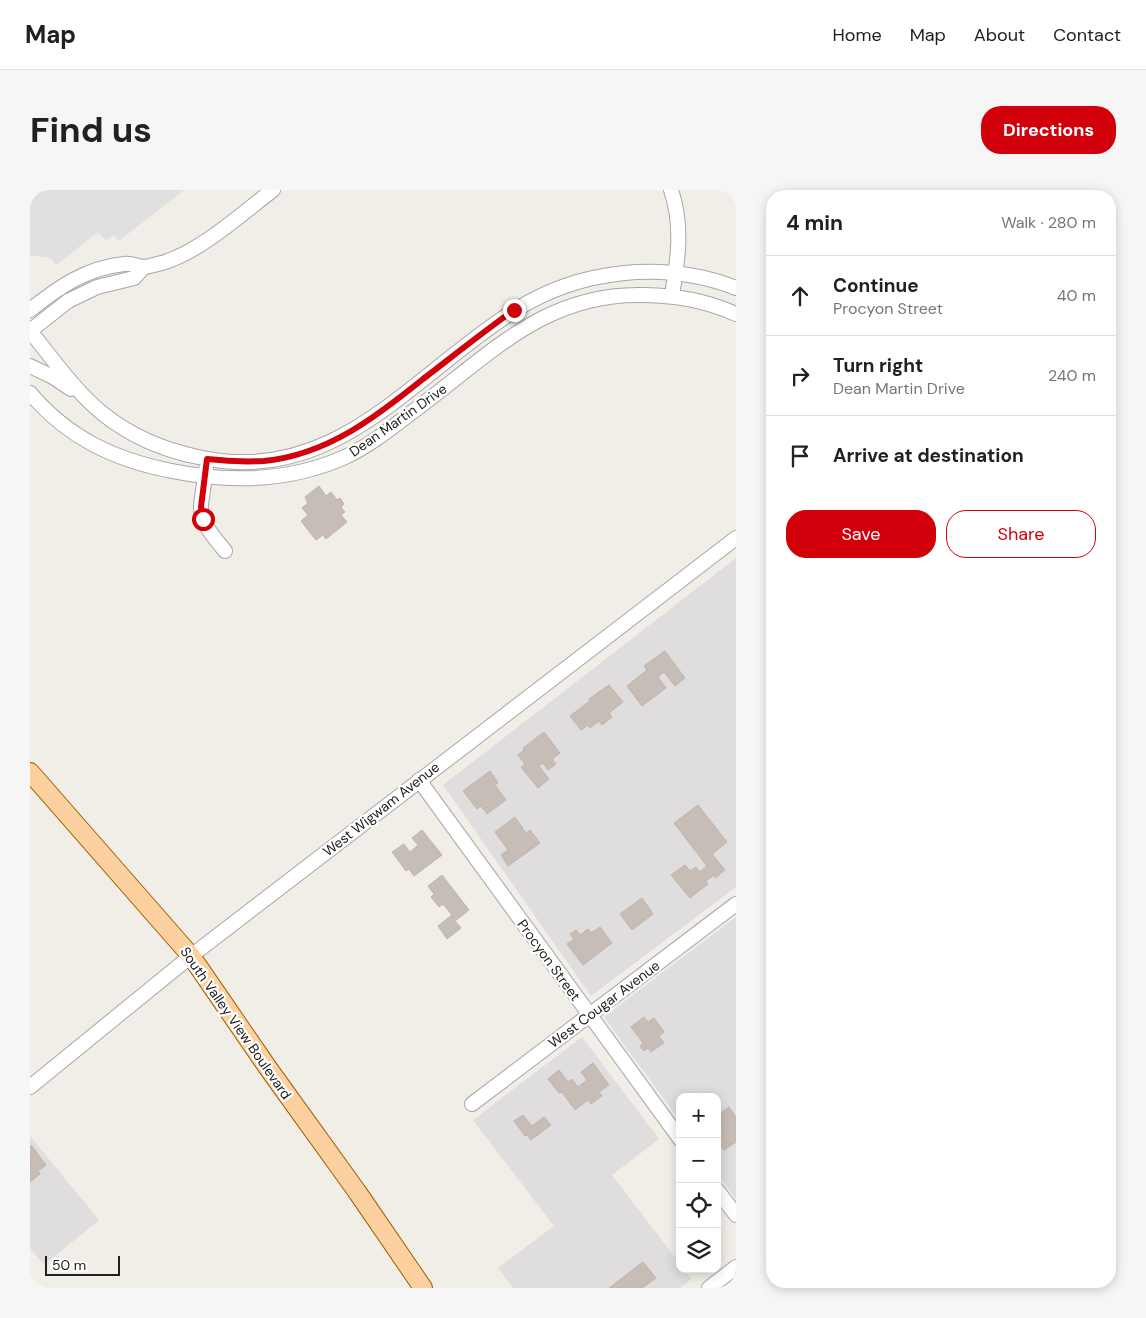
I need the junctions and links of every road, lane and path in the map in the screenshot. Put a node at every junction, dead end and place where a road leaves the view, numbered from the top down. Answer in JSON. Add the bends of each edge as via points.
{"nodes":[{"id":1,"x":272,"y":190,"type":"edge"},
{"id":2,"x":672,"y":190,"type":"edge"},
{"id":3,"x":144,"y":267,"type":"junction"},
{"id":4,"x":676,"y":272,"type":"junction"},
{"id":5,"x":736,"y":288,"type":"edge"},
{"id":6,"x":672,"y":295,"type":"junction"},
{"id":7,"x":30,"y":310,"type":"edge"},
{"id":8,"x":736,"y":314,"type":"edge"},
{"id":9,"x":30,"y":331,"type":"edge"},
{"id":10,"x":30,"y":366,"type":"edge"},
{"id":11,"x":30,"y":393,"type":"edge"},
{"id":12,"x":403,"y":395,"type":"junction"},
{"id":13,"x":87,"y":399,"type":"junction"},
{"id":14,"x":415,"y":411,"type":"junction"},
{"id":15,"x":379,"y":414,"type":"junction"},
{"id":16,"x":207,"y":459,"type":"junction"},
{"id":17,"x":325,"y":465,"type":"junction"},
{"id":18,"x":205,"y":477,"type":"junction"},
{"id":19,"x":736,"y":538,"type":"edge"},
{"id":20,"x":225,"y":551,"type":"dead end"},
{"id":21,"x":30,"y":772,"type":"edge"},
{"id":22,"x":419,"y":780,"type":"junction"},
{"id":23,"x":736,"y":904,"type":"edge"},
{"id":24,"x":191,"y":956,"type":"junction"},
{"id":25,"x":589,"y":1015,"type":"junction"},
{"id":26,"x":30,"y":1087,"type":"edge"},
{"id":27,"x":472,"y":1104,"type":"dead end"},
{"id":28,"x":679,"y":1138,"type":"edge"},
{"id":29,"x":721,"y":1195,"type":"edge"},
{"id":30,"x":736,"y":1215,"type":"edge"},
{"id":31,"x":736,"y":1267,"type":"edge"},
{"id":32,"x":423,"y":1288,"type":"edge"},
{"id":33,"x":709,"y":1288,"type":"edge"}],
"edges":[{"from":1,"to":3,"type":"street","via":[[202,243],[163,263]]},
{"from":2,"to":4,"type":"street","via":[[678,220]]},
{"from":3,"to":7,"type":"street","via":[[128,263],[93,271],[75,278]]},
{"from":3,"to":9,"type":"street","via":[[134,278],[97,287],[75,297]]},
{"from":4,"to":5,"type":"street","name":"Dean Martin Drive"},
{"from":4,"to":6,"type":"street"},
{"from":4,"to":12,"type":"street","name":"Dean Martin Drive","via":[[599,276],[544,294],[496,322]]},
{"from":6,"to":8,"type":"street","name":"Dean Martin Drive"},
{"from":6,"to":14,"type":"street","name":"Dean Martin Drive","via":[[603,296],[544,316],[492,350]]},
{"from":9,"to":13,"type":"street","name":"Dean Martin Drive"},
{"from":10,"to":13,"type":"street"},
{"from":11,"to":18,"type":"street","name":"Dean Martin Drive","via":[[51,416],[96,447],[138,464]]},
{"from":12,"to":14,"type":"street"},
{"from":12,"to":15,"type":"street","name":"Dean Martin Drive"},
{"from":13,"to":16,"type":"street","name":"Dean Martin Drive","via":[[104,414],[153,443]]},
{"from":14,"to":17,"type":"street","name":"Dean Martin Drive","via":[[364,447]]},
{"from":15,"to":16,"type":"street","name":"Dean Martin Drive","via":[[348,434],[310,451],[264,461]]},
{"from":15,"to":17,"type":"street","via":[[357,439],[325,455],[322,458]]},
{"from":16,"to":18,"type":"street"},
{"from":17,"to":18,"type":"street","name":"Dean Martin Drive","via":[[302,473],[254,480]]},
{"from":18,"to":20,"type":"street","via":[[201,507],[203,519]]},
{"from":19,"to":22,"type":"street","name":"West Wigwam Avenue"},
{"from":21,"to":24,"type":"main road","name":"South Valley View Boulevard"},
{"from":22,"to":24,"type":"street","name":"West Wigwam Avenue"},
{"from":22,"to":25,"type":"street","name":"Procyon Street"},
{"from":23,"to":25,"type":"street","name":"West Cougar Avenue"},
{"from":24,"to":26,"type":"street","name":"West Wigwam Avenue"},
{"from":24,"to":32,"type":"main road","name":"South Valley View Boulevard"},
{"from":25,"to":27,"type":"street","name":"West Cougar Avenue"},
{"from":25,"to":28,"type":"street","name":"Procyon Street"},
{"from":29,"to":30,"type":"street"},
{"from":31,"to":33,"type":"street"}]}
